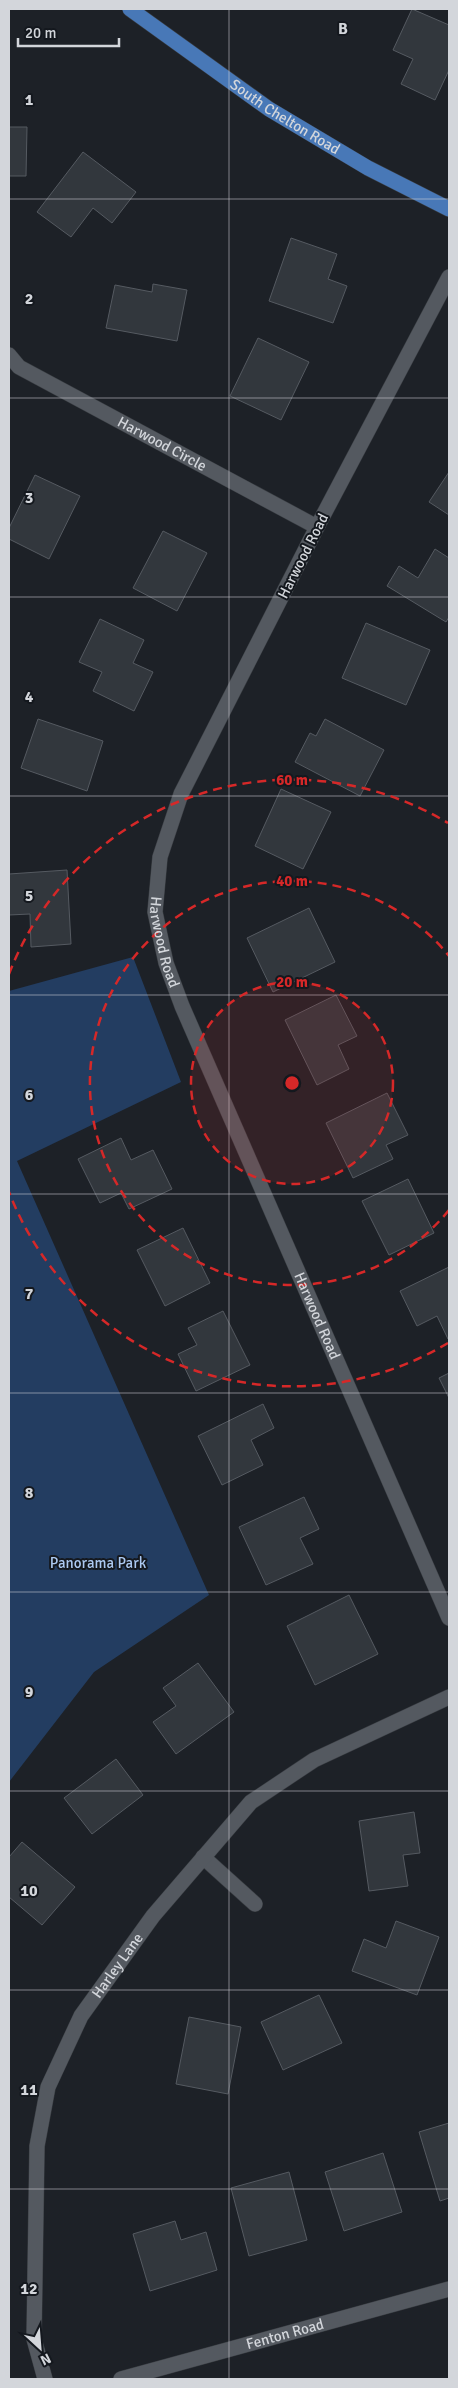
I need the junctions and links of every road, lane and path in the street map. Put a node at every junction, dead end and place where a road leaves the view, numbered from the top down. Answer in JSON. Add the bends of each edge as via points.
{"nodes":[{"id":1,"x":130,"y":9,"type":"edge"},
{"id":2,"x":449,"y":209,"type":"edge"},
{"id":3,"x":449,"y":278,"type":"edge"},
{"id":4,"x":9,"y":355,"type":"edge"},
{"id":5,"x":317,"y":527,"type":"junction"},
{"id":6,"x":449,"y":1618,"type":"edge"},
{"id":7,"x":449,"y":1697,"type":"edge"},
{"id":8,"x":203,"y":1858,"type":"junction"},
{"id":9,"x":255,"y":1904,"type":"dead end"},
{"id":10,"x":449,"y":2289,"type":"edge"},
{"id":11,"x":45,"y":2379,"type":"edge"},
{"id":12,"x":121,"y":2379,"type":"edge"}],
"edges":[{"from":1,"to":2,"type":"main road","name":"South Chelton Road","via":[[269,109],[368,168]]},
{"from":3,"to":5,"type":"street","name":"Harwood Road"},
{"from":4,"to":5,"type":"street","name":"Harwood Circle","via":[[19,367]]},
{"from":5,"to":6,"type":"street","name":"Harwood Road","via":[[181,794],[160,857],[155,912],[166,964],[182,1006]]},
{"from":7,"to":8,"type":"street","name":"Harley Lane","via":[[314,1760],[251,1802]]},
{"from":8,"to":9,"type":"street"},
{"from":8,"to":11,"type":"street","name":"Harley Lane","via":[[153,1916],[82,2016],[48,2086],[37,2146],[34,2338]]},
{"from":10,"to":12,"type":"street","name":"Fenton Road"}]}
